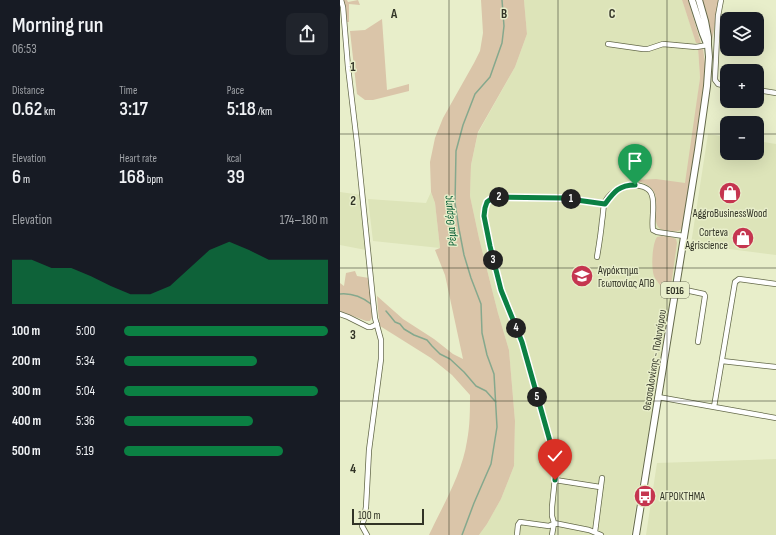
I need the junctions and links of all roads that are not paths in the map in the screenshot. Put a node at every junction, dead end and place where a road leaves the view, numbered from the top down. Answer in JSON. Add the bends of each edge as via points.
{"nodes":[{"id":1,"x":341,"y":0,"type":"edge"},
{"id":2,"x":692,"y":0,"type":"edge"},
{"id":3,"x":699,"y":0,"type":"edge"},
{"id":4,"x":720,"y":0,"type":"edge"},
{"id":5,"x":608,"y":44,"type":"dead end"},
{"id":6,"x":708,"y":45,"type":"junction"},
{"id":7,"x":720,"y":84,"type":"edge"},
{"id":8,"x":764,"y":91,"type":"edge"},
{"id":9,"x":776,"y":93,"type":"edge"},
{"id":10,"x":605,"y":204,"type":"junction"},
{"id":11,"x":684,"y":236,"type":"junction"},
{"id":12,"x":597,"y":257,"type":"dead end"},
{"id":13,"x":776,"y":284,"type":"edge"},
{"id":14,"x":676,"y":288,"type":"junction"},
{"id":15,"x":340,"y":314,"type":"edge"},
{"id":16,"x":377,"y":324,"type":"junction"},
{"id":17,"x":698,"y":342,"type":"dead end"},
{"id":18,"x":722,"y":361,"type":"junction"},
{"id":19,"x":776,"y":367,"type":"edge"},
{"id":20,"x":658,"y":398,"type":"junction"},
{"id":21,"x":714,"y":407,"type":"junction"},
{"id":22,"x":776,"y":418,"type":"edge"},
{"id":23,"x":602,"y":478,"type":"dead end"},
{"id":24,"x":555,"y":480,"type":"junction"},
{"id":25,"x":600,"y":487,"type":"junction"},
{"id":26,"x":554,"y":523,"type":"junction"},
{"id":27,"x":595,"y":532,"type":"junction"},
{"id":28,"x":367,"y":535,"type":"edge"},
{"id":29,"x":517,"y":535,"type":"edge"},
{"id":30,"x":552,"y":535,"type":"edge"},
{"id":31,"x":601,"y":535,"type":"edge"},
{"id":32,"x":636,"y":535,"type":"edge"}],
"edges":[{"from":1,"to":16,"type":"street"},
{"from":2,"to":6,"type":"main road","name":"Θεσσαλονίκης - Πολυγύρου","number":"ΕΟ16"},
{"from":3,"to":6,"type":"main road","name":"Θεσσαλονίκης - Πολυγύρου","number":"ΕΟ16","via":[[708,32]]},
{"from":4,"to":7,"type":"street","via":[[715,78]]},
{"from":5,"to":6,"type":"street","via":[[643,49],[663,44],[696,47]]},
{"from":6,"to":11,"type":"main road","name":"Θεσσαλονίκης - Πολυγύρου","number":"ΕΟ16","via":[[706,93]]},
{"from":8,"to":9,"type":"street"},
{"from":10,"to":11,"type":"street","via":[[611,195],[627,185],[646,187],[652,194],[653,230]]},
{"from":10,"to":12,"type":"street"},
{"from":10,"to":24,"type":"street","via":[[562,198],[498,197],[487,202],[485,208],[484,216],[501,290],[522,342],[555,459]]},
{"from":11,"to":14,"type":"main road","name":"Θεσσαλονίκης - Πολυγύρου","number":"ΕΟ16"},
{"from":13,"to":18,"type":"street","via":[[739,279],[735,282]]},
{"from":14,"to":17,"type":"street","via":[[702,293],[705,296]]},
{"from":14,"to":20,"type":"main road","name":"Θεσσαλονίκης - Πολυγύρου","number":"ΕΟ16"},
{"from":15,"to":16,"type":"street","via":[[368,327]]},
{"from":16,"to":28,"type":"street","via":[[381,340],[381,358],[362,526]]},
{"from":18,"to":19,"type":"street"},
{"from":18,"to":21,"type":"street"},
{"from":20,"to":21,"type":"street"},
{"from":20,"to":32,"type":"main road","name":"Θεσσαλονίκης - Πολυγύρου","number":"ΕΟ16"},
{"from":21,"to":22,"type":"street"},
{"from":23,"to":25,"type":"street"},
{"from":24,"to":25,"type":"street"},
{"from":24,"to":26,"type":"street","via":[[552,507]]},
{"from":25,"to":27,"type":"street"},
{"from":26,"to":27,"type":"street"},
{"from":26,"to":29,"type":"street","via":[[549,526],[520,522]]},
{"from":26,"to":30,"type":"street"},
{"from":27,"to":31,"type":"street"}]}
